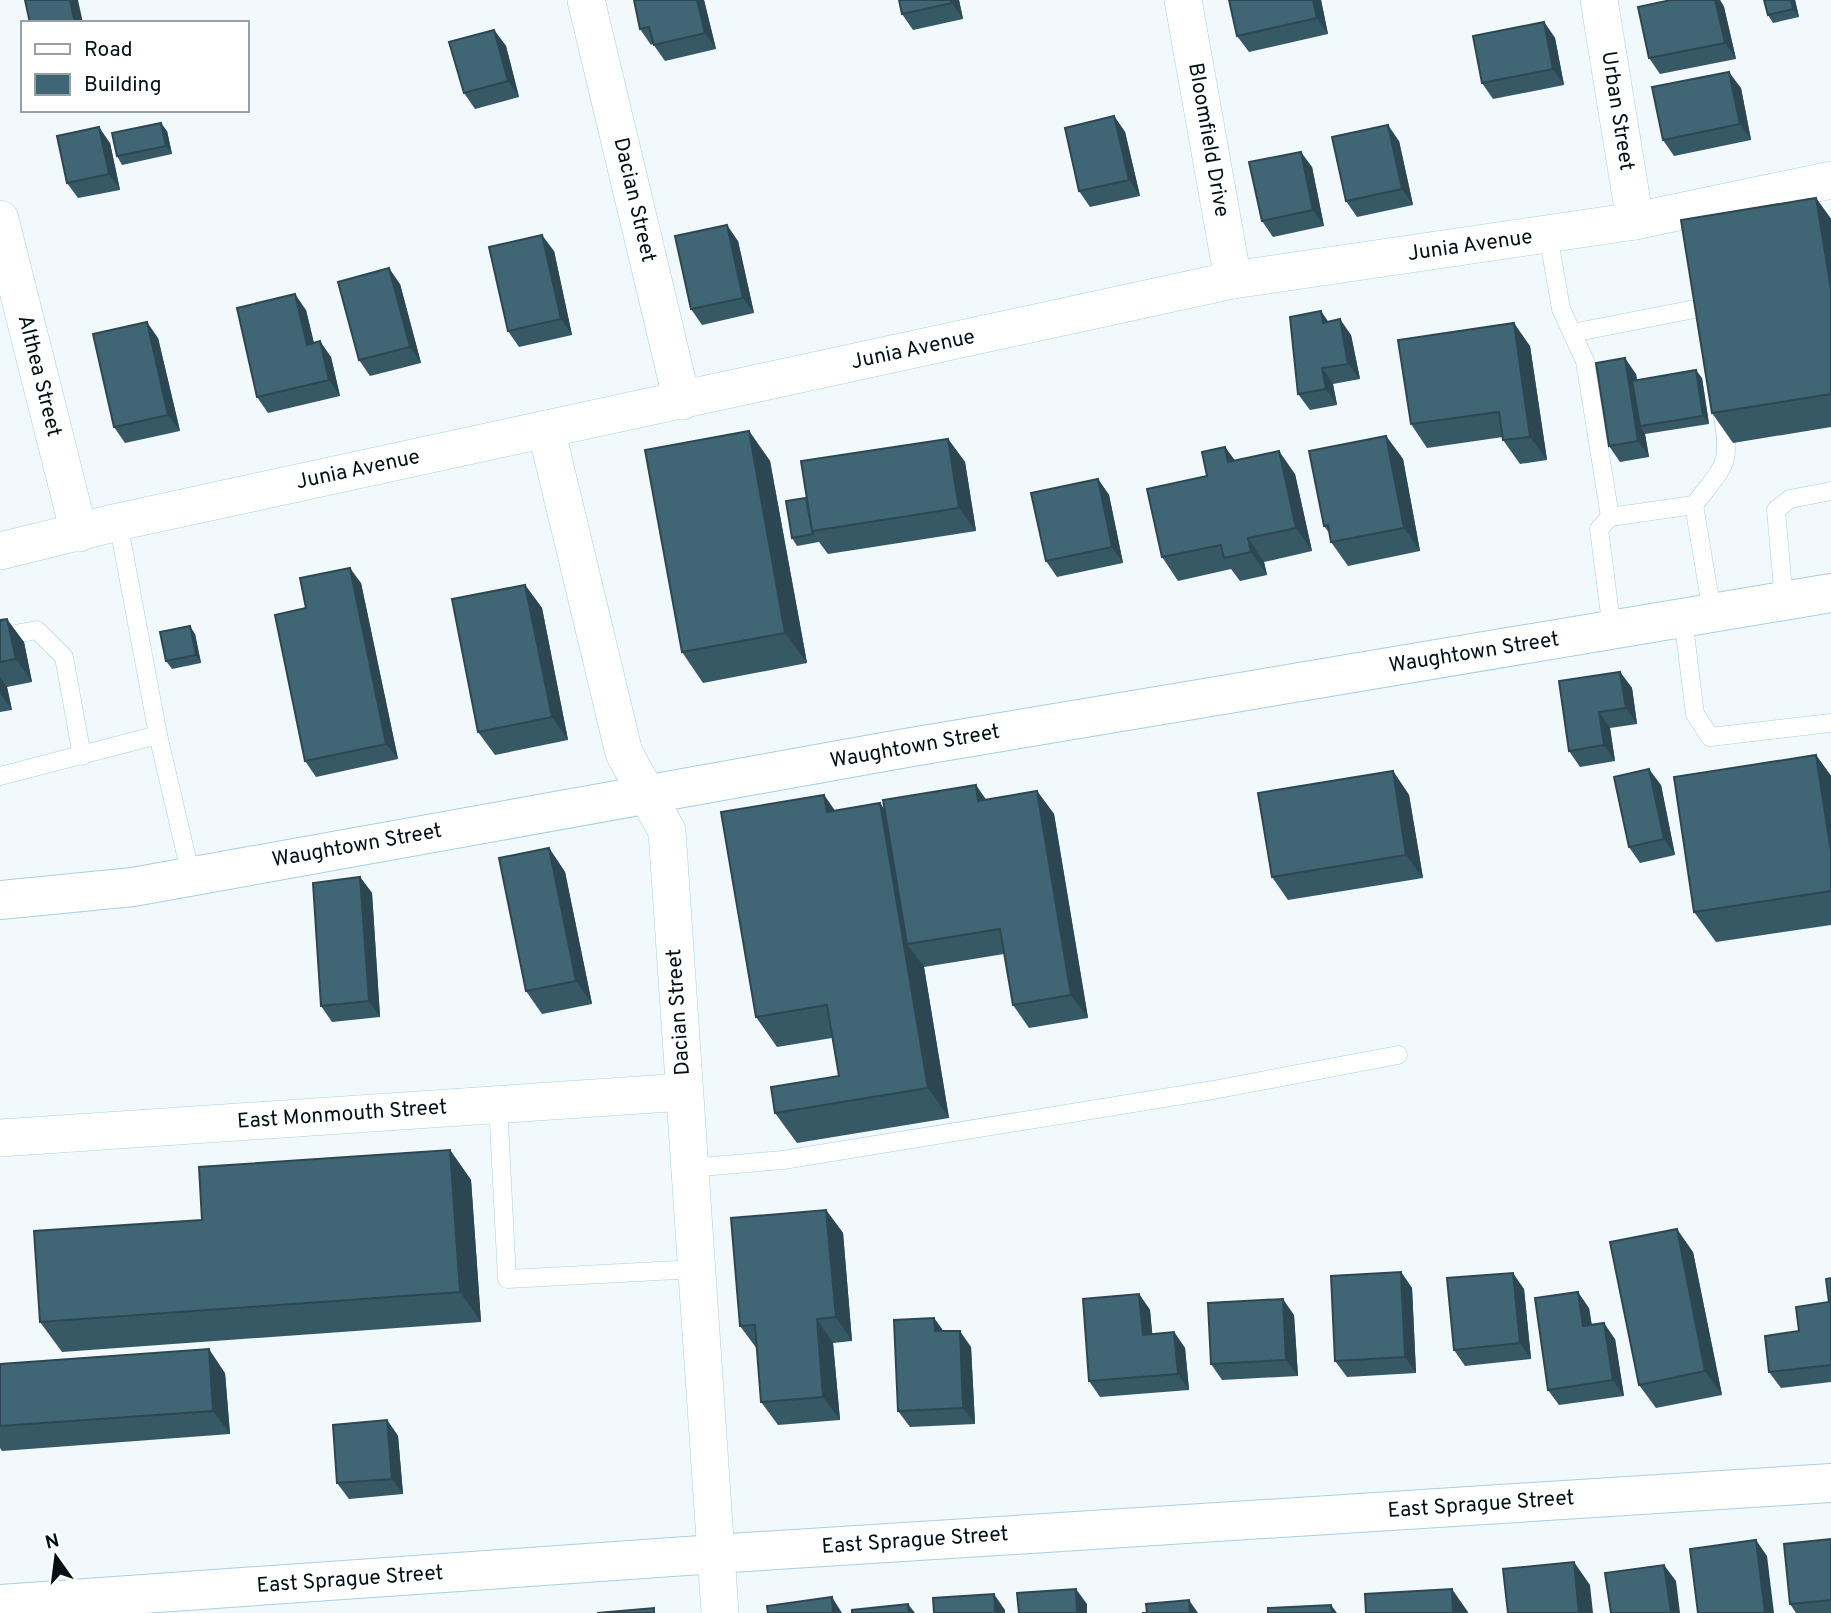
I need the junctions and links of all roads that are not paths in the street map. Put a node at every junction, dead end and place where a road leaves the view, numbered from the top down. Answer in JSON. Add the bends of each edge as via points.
{"nodes":[{"id":1,"x":586,"y":0,"type":"edge"},
{"id":2,"x":1183,"y":0,"type":"edge"},
{"id":3,"x":1599,"y":0,"type":"edge"},
{"id":4,"x":1831,"y":180,"type":"edge"},
{"id":5,"x":0,"y":219,"type":"edge"},
{"id":6,"x":1635,"y":221,"type":"junction"},
{"id":7,"x":1548,"y":234,"type":"junction"},
{"id":8,"x":1233,"y":280,"type":"junction"},
{"id":9,"x":1705,"y":307,"type":"edge"},
{"id":10,"x":1572,"y":333,"type":"junction"},
{"id":11,"x":1719,"y":395,"type":"edge"},
{"id":12,"x":682,"y":401,"type":"junction"},
{"id":13,"x":546,"y":429,"type":"junction"},
{"id":14,"x":1831,"y":491,"type":"edge"},
{"id":15,"x":1694,"y":505,"type":"junction"},
{"id":16,"x":1610,"y":517,"type":"junction"},
{"id":17,"x":118,"y":522,"type":"junction"},
{"id":18,"x":79,"y":533,"type":"junction"},
{"id":19,"x":0,"y":551,"type":"edge"},
{"id":20,"x":1831,"y":593,"type":"edge"},
{"id":21,"x":1784,"y":601,"type":"junction"},
{"id":22,"x":1697,"y":615,"type":"junction"},
{"id":23,"x":1612,"y":630,"type":"junction"},
{"id":24,"x":0,"y":637,"type":"edge"},
{"id":25,"x":1831,"y":723,"type":"edge"},
{"id":26,"x":158,"y":735,"type":"junction"},
{"id":27,"x":82,"y":756,"type":"junction"},
{"id":28,"x":0,"y":776,"type":"edge"},
{"id":29,"x":647,"y":794,"type":"junction"},
{"id":30,"x":191,"y":876,"type":"junction"},
{"id":31,"x":0,"y":900,"type":"edge"},
{"id":32,"x":1398,"y":1055,"type":"dead end"},
{"id":33,"x":684,"y":1092,"type":"junction"},
{"id":34,"x":498,"y":1104,"type":"junction"},
{"id":35,"x":0,"y":1138,"type":"edge"},
{"id":36,"x":689,"y":1168,"type":"junction"},
{"id":37,"x":696,"y":1269,"type":"junction"},
{"id":38,"x":1831,"y":1483,"type":"edge"},
{"id":39,"x":715,"y":1554,"type":"junction"},
{"id":40,"x":0,"y":1604,"type":"edge"},
{"id":41,"x":720,"y":1613,"type":"edge"}],
"edges":[{"from":1,"to":12,"type":"street","name":"Dacian Street"},
{"from":2,"to":8,"type":"street","name":"Bloomfield Drive"},
{"from":3,"to":6,"type":"street","name":"Urban Street"},
{"from":4,"to":6,"type":"street","name":"Junia Avenue","via":[[1687,217]]},
{"from":5,"to":18,"type":"street","name":"Althea Street"},
{"from":6,"to":7,"type":"street","name":"Junia Avenue"},
{"from":7,"to":8,"type":"street","name":"Junia Avenue"},
{"from":7,"to":10,"type":"lane","via":[[1562,309]]},
{"from":8,"to":12,"type":"street","name":"Junia Avenue"},
{"from":9,"to":10,"type":"lane"},
{"from":10,"to":16,"type":"lane","via":[[1585,361]]},
{"from":11,"to":15,"type":"lane","via":[[1727,462]]},
{"from":12,"to":13,"type":"street","name":"Junia Avenue"},
{"from":13,"to":17,"type":"street","name":"Junia Avenue"},
{"from":13,"to":29,"type":"street","name":"Dacian Street","via":[[624,753]]},
{"from":14,"to":21,"type":"lane","via":[[1790,499],[1776,510]]},
{"from":15,"to":16,"type":"lane"},
{"from":15,"to":22,"type":"lane"},
{"from":16,"to":23,"type":"lane","via":[[1599,529]]},
{"from":17,"to":18,"type":"street","name":"Junia Avenue"},
{"from":17,"to":26,"type":"lane"},
{"from":18,"to":19,"type":"street","name":"Junia Avenue"},
{"from":20,"to":21,"type":"main road","name":"Waughtown Street"},
{"from":21,"to":22,"type":"main road","name":"Waughtown Street"},
{"from":22,"to":23,"type":"main road","name":"Waughtown Street"},
{"from":22,"to":25,"type":"lane","via":[[1695,715],[1710,737]]},
{"from":23,"to":29,"type":"main road","name":"Waughtown Street"},
{"from":24,"to":27,"type":"lane","via":[[37,630],[64,657]]},
{"from":26,"to":27,"type":"lane"},
{"from":26,"to":30,"type":"lane"},
{"from":27,"to":28,"type":"lane"},
{"from":29,"to":30,"type":"main road","name":"Waughtown Street"},
{"from":29,"to":33,"type":"street","name":"Dacian Street","via":[[667,831]]},
{"from":30,"to":31,"type":"main road","name":"Waughtown Street","via":[[77,894]]},
{"from":32,"to":36,"type":"lane","via":[[783,1160]]},
{"from":33,"to":34,"type":"street","name":"East Monmouth Street"},
{"from":33,"to":36,"type":"street","name":"Dacian Street"},
{"from":34,"to":35,"type":"street","name":"East Monmouth Street"},
{"from":34,"to":37,"type":"lane","via":[[508,1279]]},
{"from":36,"to":37,"type":"street","name":"Dacian Street"},
{"from":37,"to":39,"type":"street","name":"Dacian Street"},
{"from":38,"to":39,"type":"main road","name":"East Sprague Street"},
{"from":39,"to":40,"type":"main road","name":"East Sprague Street"},
{"from":39,"to":41,"type":"street","name":"Dacian Street"}]}
